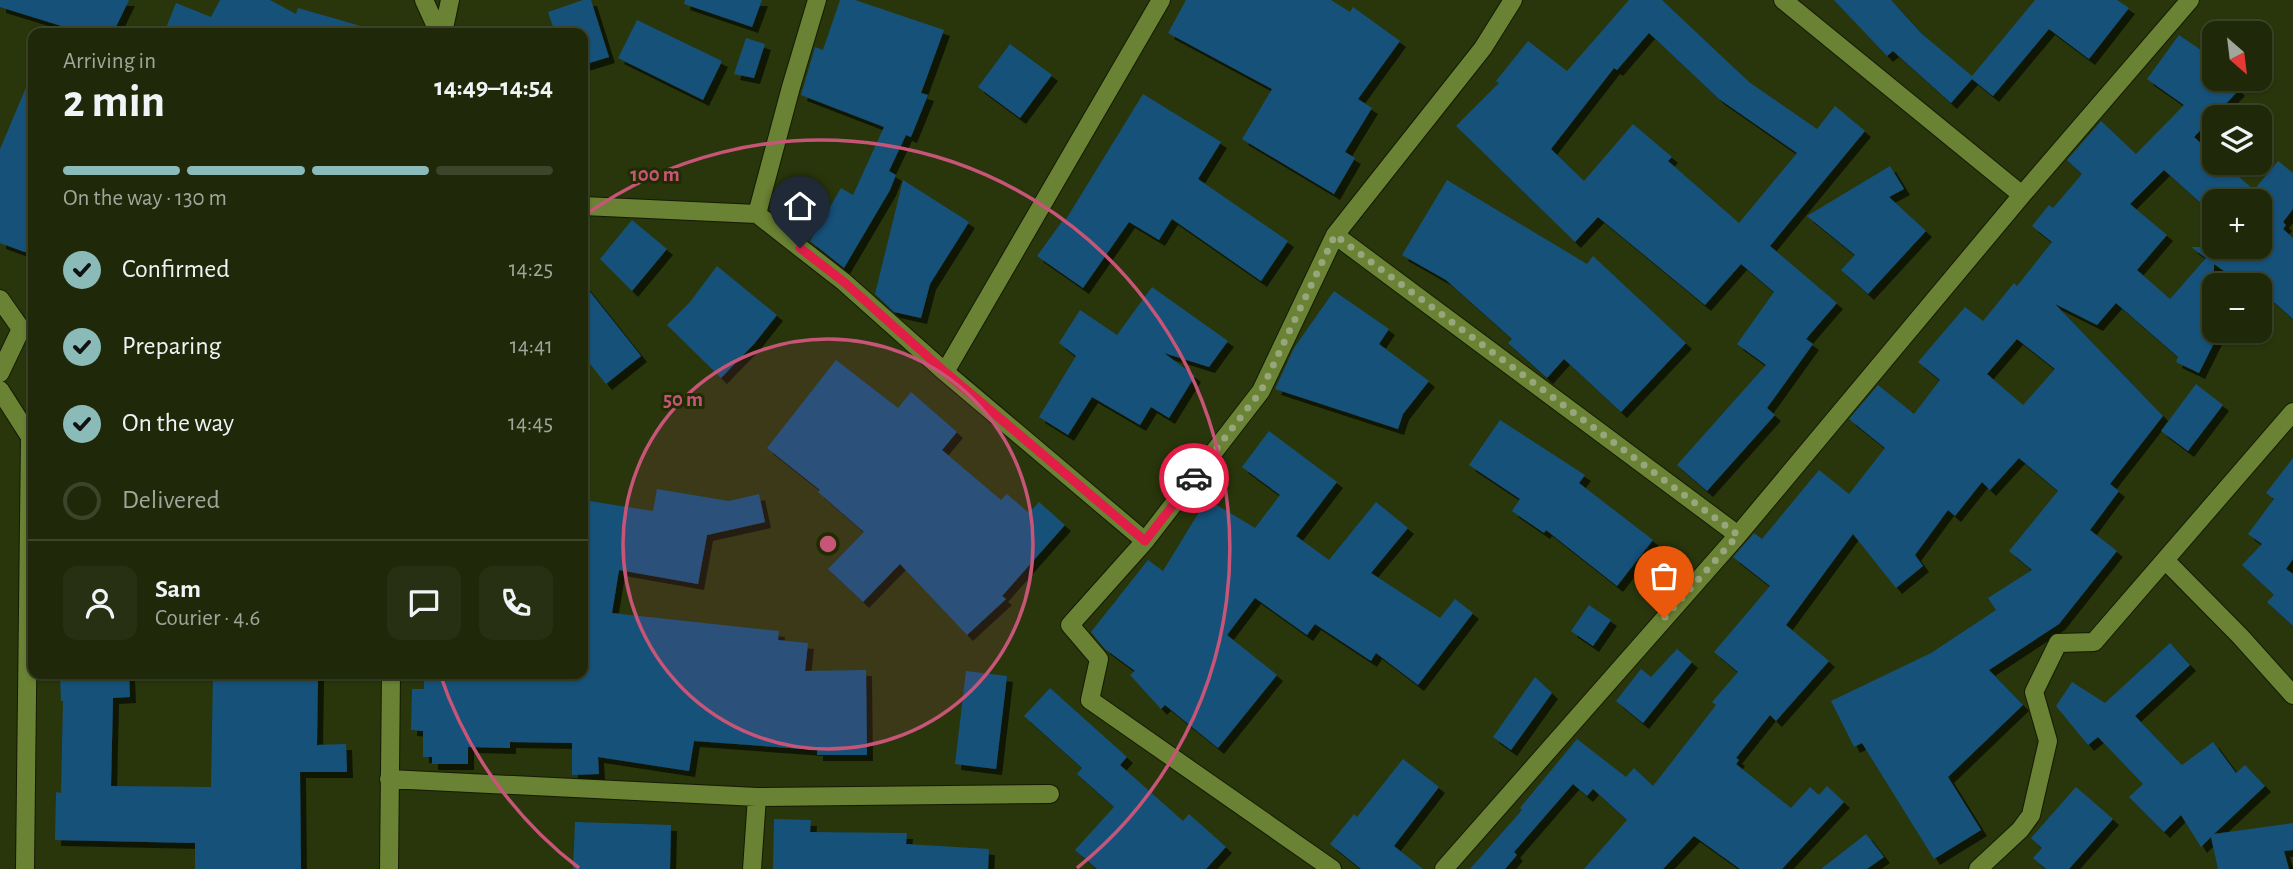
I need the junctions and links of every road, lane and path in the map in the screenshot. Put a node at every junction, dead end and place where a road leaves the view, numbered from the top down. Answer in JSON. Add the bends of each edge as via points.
{"nodes":[{"id":1,"x":424,"y":0,"type":"edge"},
{"id":2,"x":450,"y":0,"type":"edge"},
{"id":3,"x":817,"y":0,"type":"edge"},
{"id":4,"x":1161,"y":0,"type":"edge"},
{"id":5,"x":1513,"y":0,"type":"edge"},
{"id":6,"x":1783,"y":0,"type":"edge"},
{"id":7,"x":2190,"y":0,"type":"edge"},
{"id":8,"x":438,"y":28,"type":"edge"},
{"id":9,"x":442,"y":28,"type":"edge"},
{"id":10,"x":2022,"y":195,"type":"junction"},
{"id":11,"x":588,"y":206,"type":"edge"},
{"id":12,"x":757,"y":214,"type":"junction"},
{"id":13,"x":1335,"y":235,"type":"junction"},
{"id":14,"x":0,"y":299,"type":"edge"},
{"id":15,"x":945,"y":372,"type":"junction"},
{"id":16,"x":0,"y":373,"type":"edge"},
{"id":17,"x":0,"y":390,"type":"edge"},
{"id":18,"x":2293,"y":412,"type":"edge"},
{"id":19,"x":28,"y":434,"type":"edge"},
{"id":20,"x":1738,"y":535,"type":"junction"},
{"id":21,"x":1145,"y":541,"type":"junction"},
{"id":22,"x":2166,"y":561,"type":"junction"},
{"id":23,"x":28,"y":610,"type":"edge"},
{"id":24,"x":391,"y":679,"type":"edge"},
{"id":25,"x":2293,"y":695,"type":"edge"},
{"id":26,"x":389,"y":779,"type":"junction"},
{"id":27,"x":1050,"y":794,"type":"dead end"},
{"id":28,"x":757,"y":797,"type":"junction"},
{"id":29,"x":25,"y":869,"type":"edge"},
{"id":30,"x":388,"y":869,"type":"edge"},
{"id":31,"x":752,"y":869,"type":"edge"},
{"id":32,"x":1332,"y":869,"type":"edge"},
{"id":33,"x":1444,"y":869,"type":"edge"},
{"id":34,"x":1978,"y":869,"type":"edge"}],
"edges":[{"from":1,"to":8,"type":"street"},
{"from":2,"to":9,"type":"street"},
{"from":3,"to":12,"type":"street"},
{"from":4,"to":15,"type":"street"},
{"from":5,"to":13,"type":"street","via":[[1483,48]]},
{"from":6,"to":10,"type":"street"},
{"from":7,"to":10,"type":"street"},
{"from":10,"to":20,"type":"street"},
{"from":11,"to":12,"type":"street"},
{"from":12,"to":15,"type":"street","via":[[844,282]]},
{"from":13,"to":20,"type":"street"},
{"from":13,"to":21,"type":"street","via":[[1261,391]]},
{"from":14,"to":16,"type":"street","via":[[21,329]]},
{"from":15,"to":21,"type":"street"},
{"from":17,"to":19,"type":"street"},
{"from":18,"to":22,"type":"street"},
{"from":20,"to":33,"type":"street"},
{"from":21,"to":32,"type":"street","via":[[1070,625],[1099,659],[1090,700]]},
{"from":22,"to":25,"type":"street"},
{"from":22,"to":34,"type":"street","via":[[2094,642],[2058,643],[2034,692],[2048,741],[2031,815]]},
{"from":23,"to":29,"type":"street"},
{"from":24,"to":26,"type":"street"},
{"from":26,"to":28,"type":"street"},
{"from":26,"to":30,"type":"street"},
{"from":27,"to":28,"type":"street"},
{"from":28,"to":31,"type":"street"}]}
